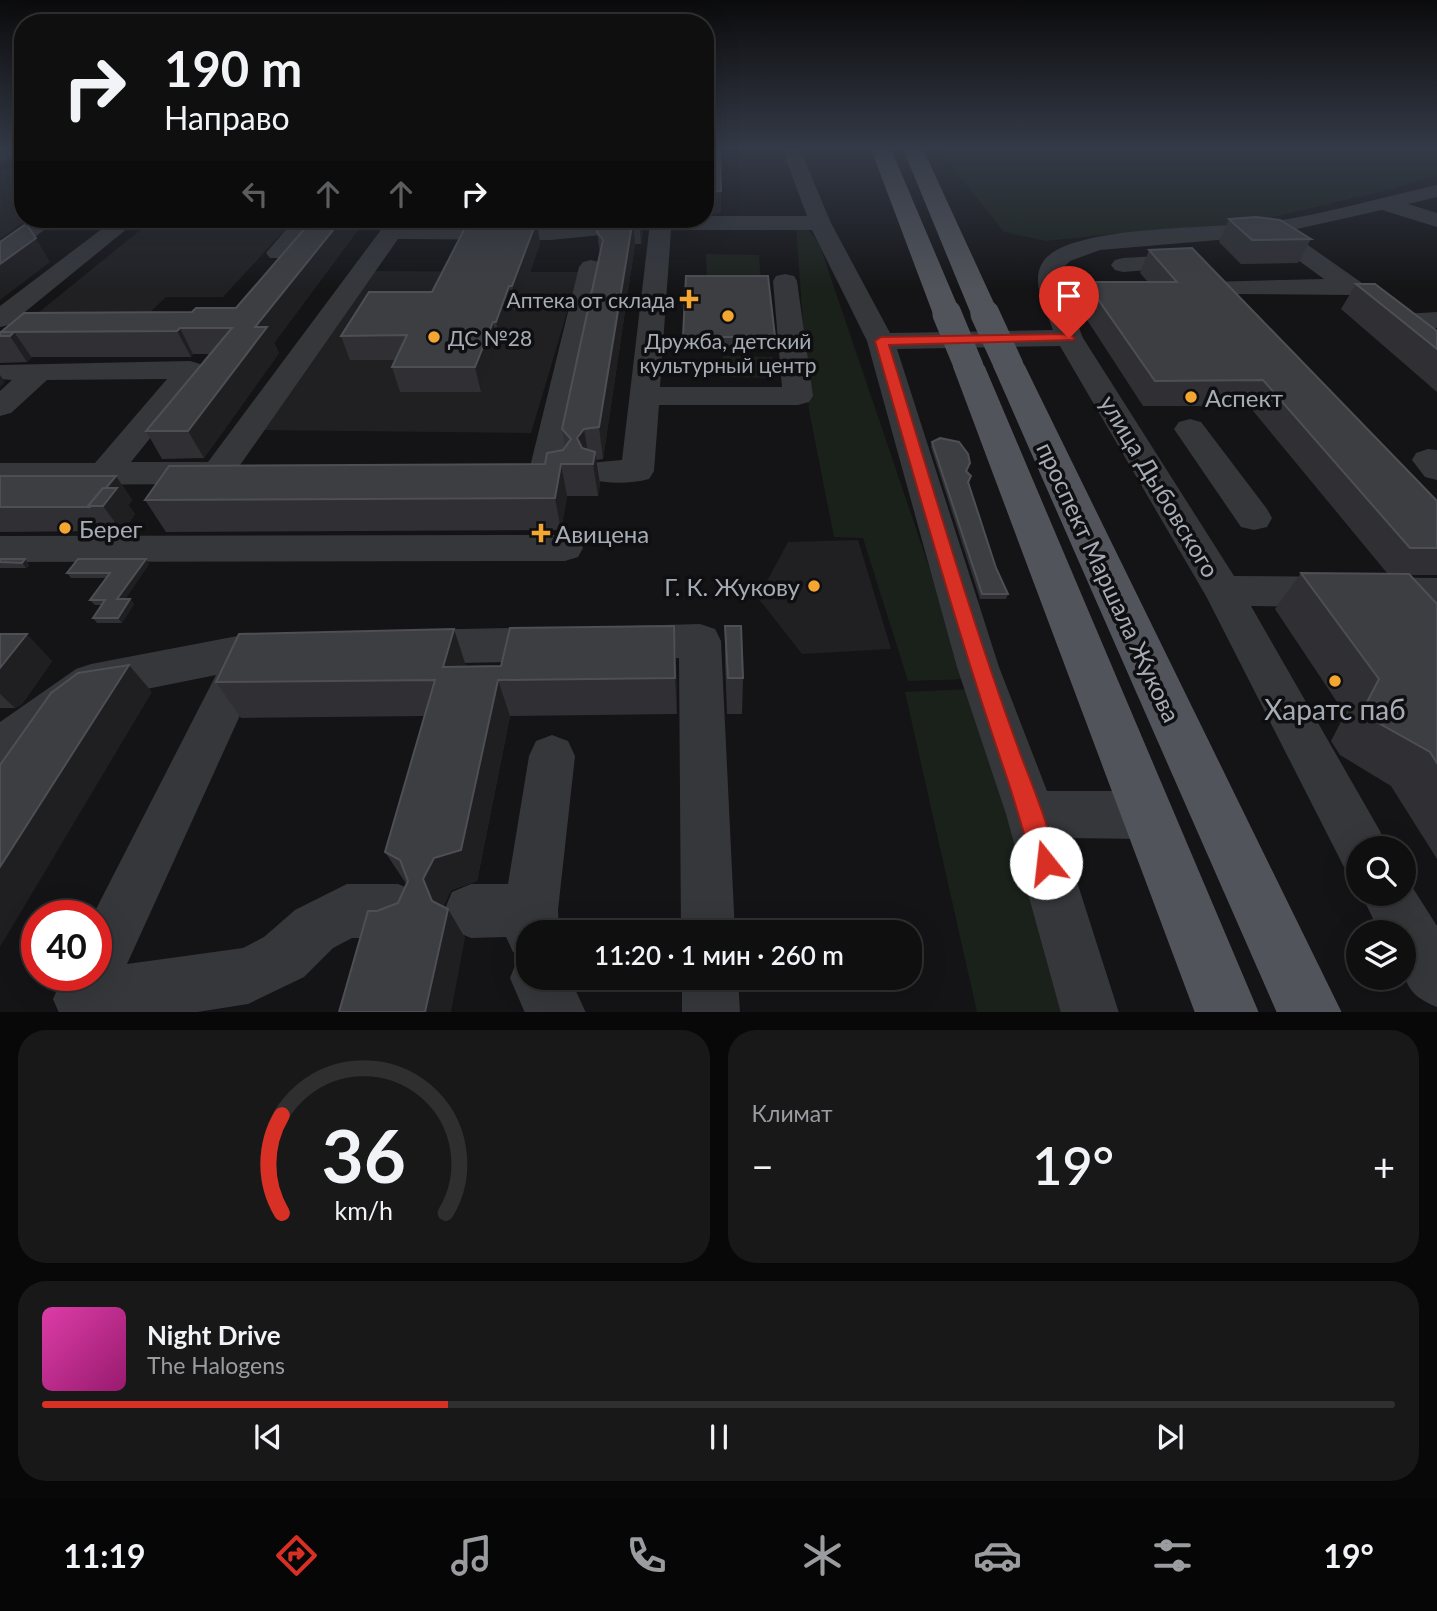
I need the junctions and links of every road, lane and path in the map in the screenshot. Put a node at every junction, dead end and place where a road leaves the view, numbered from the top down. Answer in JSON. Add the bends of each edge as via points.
{"nodes":[{"id":1,"x":810,"y":196,"type":"edge"},
{"id":2,"x":900,"y":196,"type":"edge"},
{"id":3,"x":934,"y":196,"type":"edge"},
{"id":4,"x":1416,"y":196,"type":"edge"},
{"id":5,"x":1386,"y":204,"type":"junction"},
{"id":6,"x":1437,"y":220,"type":"edge"},
{"id":7,"x":820,"y":223,"type":"junction"},
{"id":8,"x":714,"y":224,"type":"edge"},
{"id":9,"x":35,"y":228,"type":"edge"},
{"id":10,"x":116,"y":228,"type":"edge"},
{"id":11,"x":299,"y":228,"type":"edge"},
{"id":12,"x":394,"y":228,"type":"edge"},
{"id":13,"x":454,"y":228,"type":"edge"},
{"id":14,"x":583,"y":228,"type":"edge"},
{"id":15,"x":583,"y":228,"type":"edge"},
{"id":16,"x":613,"y":228,"type":"edge"},
{"id":17,"x":655,"y":228,"type":"edge"},
{"id":18,"x":1270,"y":229,"type":"junction"},
{"id":19,"x":1169,"y":237,"type":"junction"},
{"id":20,"x":0,"y":253,"type":"edge"},
{"id":21,"x":278,"y":253,"type":"dead end"},
{"id":22,"x":1123,"y":265,"type":"dead end"},
{"id":23,"x":591,"y":267,"type":"dead end"},
{"id":24,"x":1259,"y":272,"type":"edge"},
{"id":25,"x":785,"y":281,"type":"dead end"},
{"id":26,"x":1364,"y":297,"type":"junction"},
{"id":27,"x":0,"y":319,"type":"edge"},
{"id":28,"x":1437,"y":320,"type":"edge"},
{"id":29,"x":1254,"y":328,"type":"edge"},
{"id":30,"x":1069,"y":338,"type":"junction"},
{"id":31,"x":881,"y":341,"type":"junction"},
{"id":32,"x":1427,"y":346,"type":"edge"},
{"id":33,"x":989,"y":366,"type":"junction"},
{"id":34,"x":39,"y":371,"type":"junction"},
{"id":35,"x":5,"y":372,"type":"dead end"},
{"id":36,"x":644,"y":396,"type":"junction"},
{"id":37,"x":0,"y":407,"type":"edge"},
{"id":38,"x":1189,"y":429,"type":"dead end"},
{"id":39,"x":1437,"y":460,"type":"edge"},
{"id":40,"x":1148,"y":466,"type":"junction"},
{"id":41,"x":1216,"y":466,"type":"junction"},
{"id":42,"x":1437,"y":469,"type":"edge"},
{"id":43,"x":539,"y":471,"type":"edge"},
{"id":44,"x":601,"y":471,"type":"dead end"},
{"id":45,"x":258,"y":472,"type":"edge"},
{"id":46,"x":105,"y":473,"type":"junction"},
{"id":47,"x":201,"y":473,"type":"junction"},
{"id":48,"x":0,"y":474,"type":"edge"},
{"id":49,"x":1254,"y":517,"type":"dead end"},
{"id":50,"x":134,"y":548,"type":"junction"},
{"id":51,"x":565,"y":548,"type":"dead end"},
{"id":52,"x":0,"y":549,"type":"edge"},
{"id":53,"x":1223,"y":591,"type":"junction"},
{"id":54,"x":1437,"y":593,"type":"edge"},
{"id":55,"x":370,"y":648,"type":"edge"},
{"id":56,"x":316,"y":649,"type":"edge"},
{"id":57,"x":248,"y":651,"type":"junction"},
{"id":58,"x":0,"y":748,"type":"edge"},
{"id":59,"x":552,"y":756,"type":"dead end"},
{"id":60,"x":1031,"y":814,"type":"junction"},
{"id":61,"x":1147,"y":815,"type":"junction"},
{"id":62,"x":1355,"y":836,"type":"edge"},
{"id":63,"x":1394,"y":906,"type":"edge"},
{"id":64,"x":398,"y":911,"type":"edge"},
{"id":65,"x":471,"y":911,"type":"dead end"},
{"id":66,"x":521,"y":920,"type":"edge"},
{"id":67,"x":532,"y":920,"type":"edge"},
{"id":68,"x":708,"y":920,"type":"edge"},
{"id":69,"x":112,"y":937,"type":"edge"},
{"id":70,"x":1437,"y":979,"type":"edge"},
{"id":71,"x":112,"y":987,"type":"edge"},
{"id":72,"x":544,"y":990,"type":"edge"},
{"id":73,"x":710,"y":990,"type":"edge"},
{"id":74,"x":555,"y":1012,"type":"edge"},
{"id":75,"x":710,"y":1012,"type":"edge"},
{"id":76,"x":1090,"y":1012,"type":"edge"},
{"id":77,"x":1227,"y":1012,"type":"edge"},
{"id":78,"x":1310,"y":1012,"type":"edge"}],
"edges":[{"from":1,"to":7,"type":"street"},
{"from":2,"to":33,"type":"main road","name":"проспект Маршала Жукова","bridge":true,"via":[[947,314]]},
{"from":3,"to":33,"type":"main road","name":"проспект Маршала Жукова","bridge":true,"via":[[985,313]]},
{"from":4,"to":5,"type":"street","name":"улица Дыбовского"},
{"from":5,"to":6,"type":"street"},
{"from":5,"to":18,"type":"street","name":"улица Дыбовского"},
{"from":7,"to":8,"type":"street"},
{"from":7,"to":31,"type":"street"},
{"from":9,"to":20,"type":"street"},
{"from":10,"to":27,"type":"street"},
{"from":11,"to":21,"type":"street"},
{"from":12,"to":47,"type":"street"},
{"from":13,"to":14,"type":"street","via":[[551,233]]},
{"from":15,"to":16,"type":"street"},
{"from":17,"to":36,"type":"street"},
{"from":18,"to":19,"type":"street","name":"улица Дыбовского"},
{"from":18,"to":26,"type":"street"},
{"from":19,"to":22,"type":"street","via":[[1199,261]]},
{"from":19,"to":30,"type":"street","name":"улица Дыбовского","via":[[1096,243],[1062,256],[1054,264],[1049,282]]},
{"from":23,"to":43,"type":"street"},
{"from":24,"to":26,"type":"street"},
{"from":25,"to":36,"type":"street","via":[[798,396]]},
{"from":26,"to":28,"type":"street"},
{"from":26,"to":29,"type":"street","via":[[1215,287]]},
{"from":26,"to":32,"type":"street"},
{"from":30,"to":31,"type":"street"},
{"from":30,"to":40,"type":"street","name":"улица Дыбовского"},
{"from":31,"to":60,"type":"street","via":[[978,667]]},
{"from":33,"to":61,"type":"main road","name":"проспект Маршала Жукова"},
{"from":33,"to":78,"type":"main road","name":"проспект Маршала Жукова"},
{"from":34,"to":35,"type":"street"},
{"from":34,"to":37,"type":"street"},
{"from":34,"to":46,"type":"street","via":[[190,370]]},
{"from":36,"to":44,"type":"street","via":[[635,484]]},
{"from":38,"to":41,"type":"street"},
{"from":39,"to":42,"type":"street","via":[[1429,460]]},
{"from":40,"to":41,"type":"street"},
{"from":40,"to":53,"type":"street","name":"улица Дыбовского"},
{"from":41,"to":49,"type":"street"},
{"from":45,"to":47,"type":"street"},
{"from":46,"to":47,"type":"street"},
{"from":46,"to":48,"type":"street"},
{"from":47,"to":50,"type":"street","via":[[159,510]]},
{"from":50,"to":51,"type":"street"},
{"from":50,"to":52,"type":"street"},
{"from":53,"to":54,"type":"street"},
{"from":53,"to":62,"type":"street","name":"улица Дыбовского"},
{"from":55,"to":68,"type":"street","via":[[700,641]]},
{"from":56,"to":57,"type":"street"},
{"from":57,"to":58,"type":"street","via":[[90,682]]},
{"from":57,"to":69,"type":"street"},
{"from":59,"to":67,"type":"street"},
{"from":60,"to":61,"type":"street"},
{"from":60,"to":76,"type":"street"},
{"from":61,"to":77,"type":"main road","name":"проспект Маршала Жукова"},
{"from":63,"to":70,"type":"street"},
{"from":64,"to":71,"type":"street","via":[[347,911],[314,929],[284,957],[248,976]]},
{"from":65,"to":66,"type":"street"},
{"from":72,"to":74,"type":"street"},
{"from":73,"to":75,"type":"street"}]}
